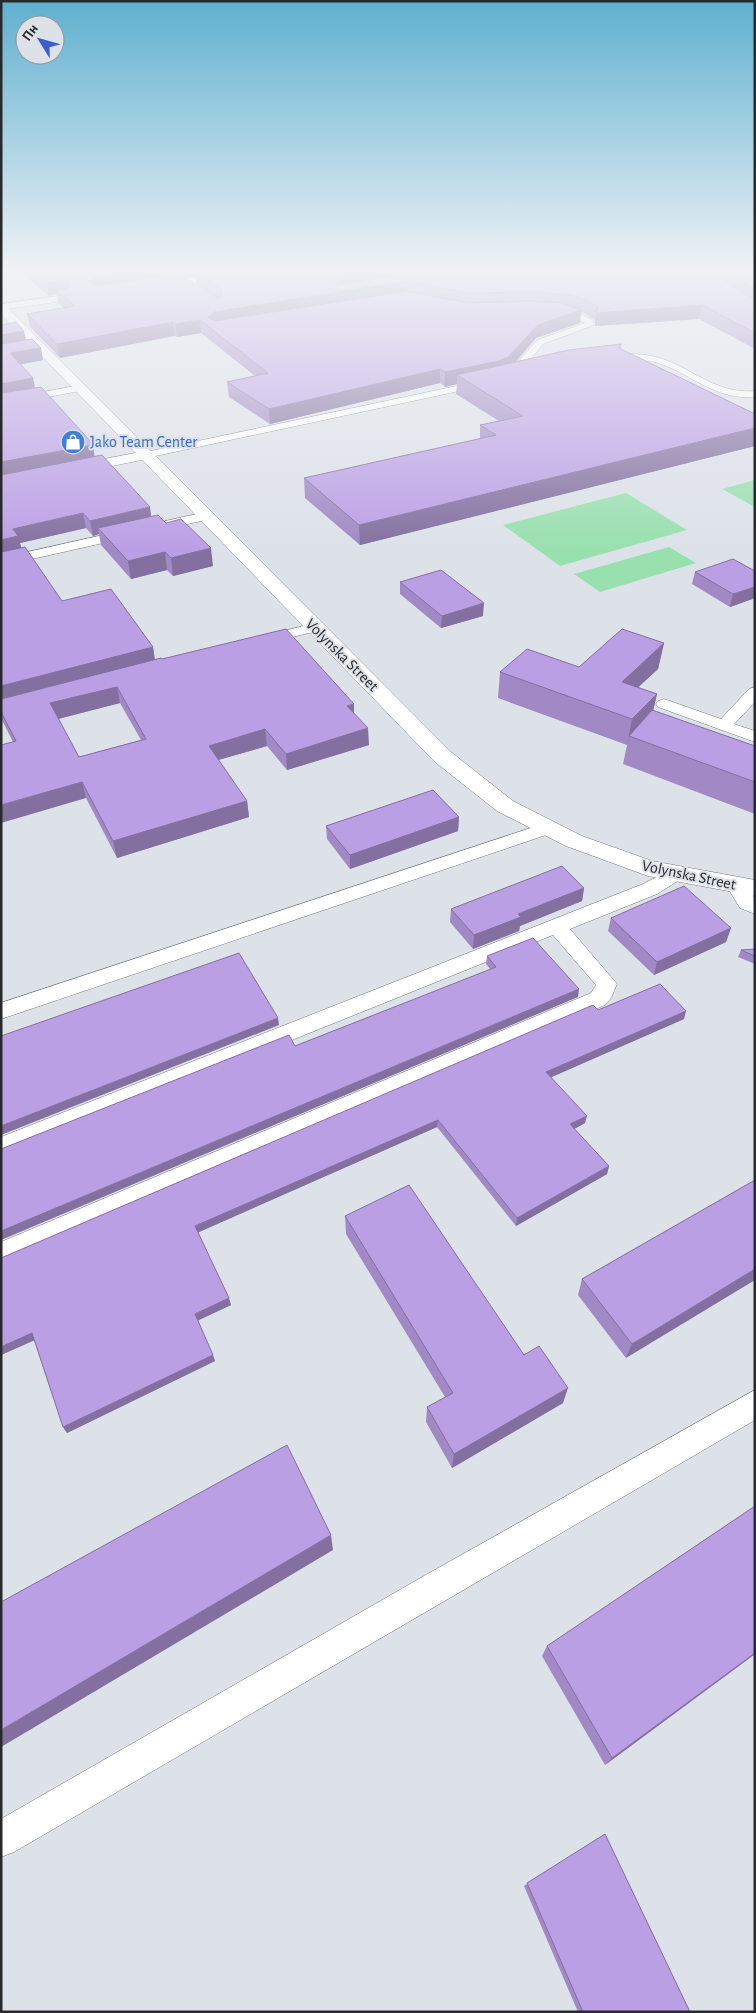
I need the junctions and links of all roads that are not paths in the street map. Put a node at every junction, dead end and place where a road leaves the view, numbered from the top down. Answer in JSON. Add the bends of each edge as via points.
{"nodes":[{"id":1,"x":51,"y":362,"type":"edge"},
{"id":2,"x":523,"y":362,"type":"edge"},
{"id":3,"x":660,"y":362,"type":"edge"},
{"id":4,"x":531,"y":372,"type":"edge"},
{"id":5,"x":512,"y":375,"type":"junction"},
{"id":6,"x":81,"y":388,"type":"junction"},
{"id":7,"x":755,"y":394,"type":"edge"},
{"id":8,"x":1,"y":403,"type":"edge"},
{"id":9,"x":146,"y":454,"type":"junction"},
{"id":10,"x":1,"y":484,"type":"edge"},
{"id":11,"x":206,"y":516,"type":"junction"},
{"id":12,"x":1,"y":562,"type":"edge"},
{"id":13,"x":315,"y":627,"type":"junction"},
{"id":14,"x":251,"y":644,"type":"edge"},
{"id":15,"x":755,"y":692,"type":"edge"},
{"id":16,"x":664,"y":704,"type":"dead end"},
{"id":17,"x":723,"y":726,"type":"junction"},
{"id":18,"x":755,"y":737,"type":"edge"},
{"id":19,"x":549,"y":828,"type":"junction"},
{"id":20,"x":677,"y":874,"type":"junction"},
{"id":21,"x":745,"y":887,"type":"edge"},
{"id":22,"x":755,"y":907,"type":"edge"},
{"id":23,"x":556,"y":926,"type":"junction"},
{"id":24,"x":1,"y":1010,"type":"edge"},
{"id":25,"x":1,"y":1147,"type":"edge"},
{"id":26,"x":1,"y":1254,"type":"edge"},
{"id":27,"x":755,"y":1404,"type":"edge"},
{"id":28,"x":1,"y":1840,"type":"edge"}],
"edges":[{"from":1,"to":6,"type":"street","name":"Volynska Street"},
{"from":2,"to":5,"type":"lane"},
{"from":3,"to":7,"type":"lane","via":[[722,392],[746,396]]},
{"from":4,"to":5,"type":"lane"},
{"from":5,"to":9,"type":"lane"},
{"from":6,"to":8,"type":"lane"},
{"from":6,"to":9,"type":"street","name":"Volynska Street"},
{"from":9,"to":10,"type":"street"},
{"from":9,"to":11,"type":"street","name":"Volynska Street"},
{"from":11,"to":12,"type":"lane"},
{"from":11,"to":13,"type":"street","name":"Volynska Street"},
{"from":13,"to":14,"type":"lane"},
{"from":13,"to":19,"type":"street","name":"Volynska Street","via":[[443,757],[505,806]]},
{"from":15,"to":17,"type":"lane"},
{"from":16,"to":17,"type":"lane"},
{"from":17,"to":18,"type":"lane"},
{"from":19,"to":20,"type":"street","name":"Volynska Street","via":[[574,841],[648,868]]},
{"from":19,"to":24,"type":"lane"},
{"from":20,"to":21,"type":"street","name":"Volynska Street"},
{"from":20,"to":23,"type":"lane","via":[[650,889]]},
{"from":21,"to":22,"type":"lane","via":[[747,903]]},
{"from":23,"to":25,"type":"lane"},
{"from":23,"to":26,"type":"lane","via":[[607,984],[598,999]]},
{"from":27,"to":28,"type":"lane"}]}
